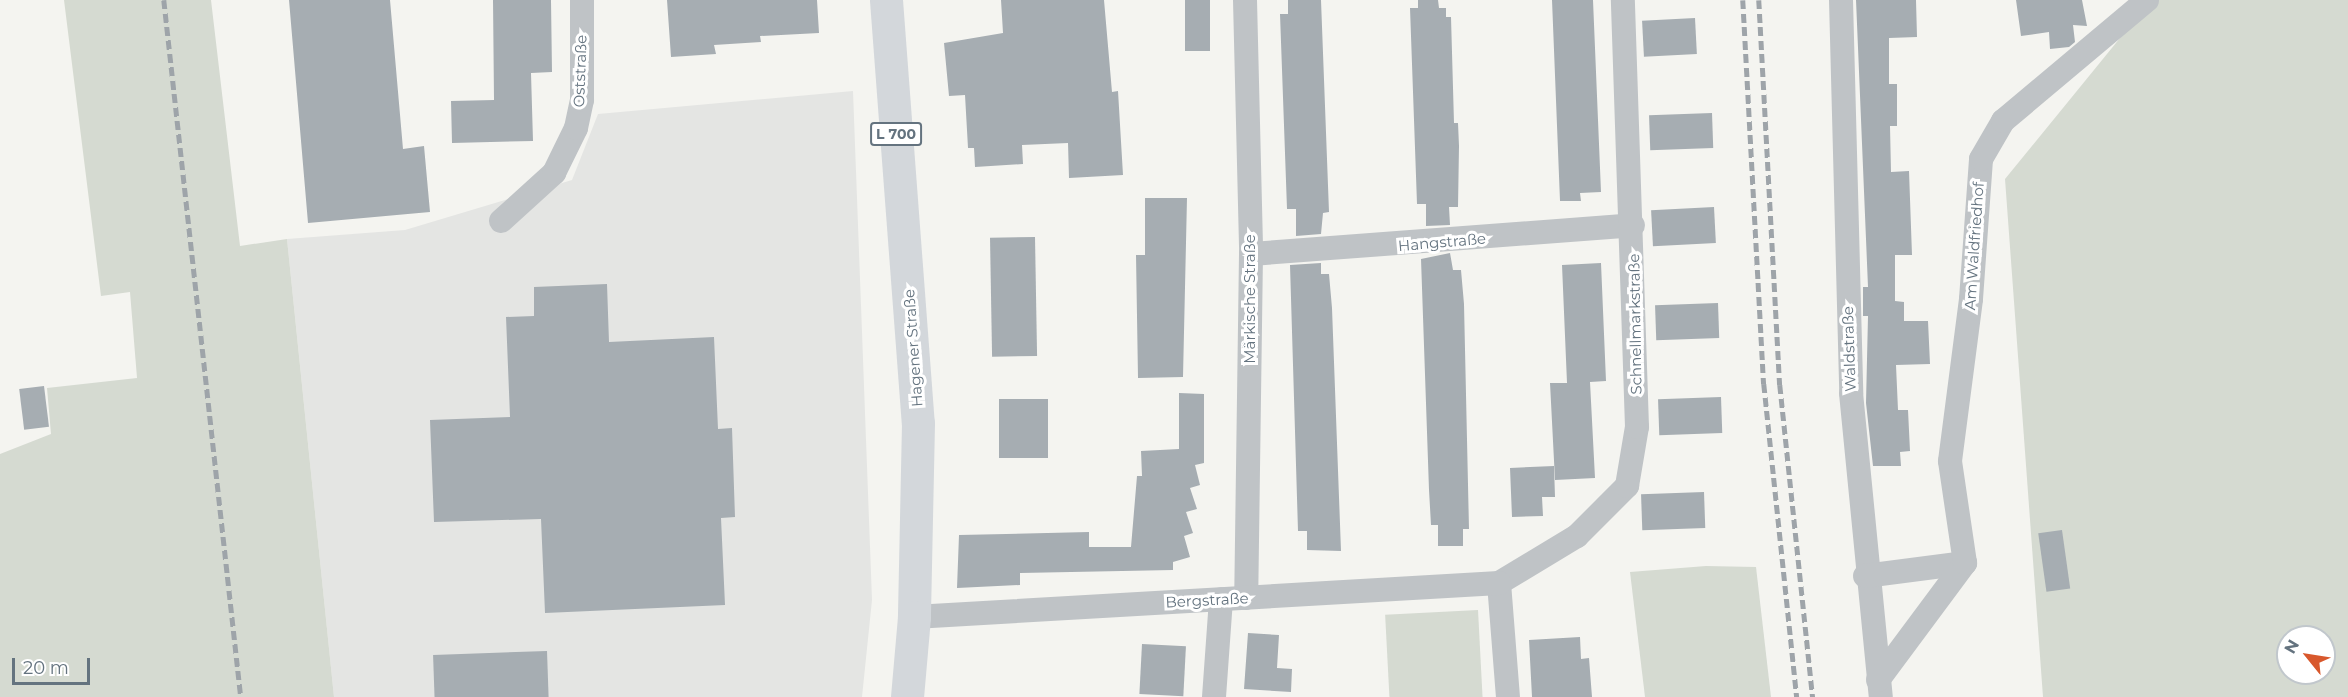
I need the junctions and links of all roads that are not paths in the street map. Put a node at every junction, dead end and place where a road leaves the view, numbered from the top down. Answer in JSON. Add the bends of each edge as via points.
{"nodes":[{"id":1,"x":582,"y":0,"type":"edge"},
{"id":2,"x":886,"y":0,"type":"edge"},
{"id":3,"x":1245,"y":0,"type":"edge"},
{"id":4,"x":1623,"y":0,"type":"edge"},
{"id":5,"x":1841,"y":0,"type":"edge"},
{"id":6,"x":2147,"y":0,"type":"edge"},
{"id":7,"x":501,"y":221,"type":"dead end"},
{"id":8,"x":1634,"y":225,"type":"junction"},
{"id":9,"x":1251,"y":254,"type":"junction"},
{"id":10,"x":1965,"y":563,"type":"junction"},
{"id":11,"x":1865,"y":576,"type":"junction"},
{"id":12,"x":1499,"y":583,"type":"junction"},
{"id":13,"x":1246,"y":598,"type":"junction"},
{"id":14,"x":1221,"y":599,"type":"junction"},
{"id":15,"x":914,"y":617,"type":"junction"},
{"id":16,"x":1879,"y":688,"type":"edge"},
{"id":17,"x":907,"y":697,"type":"edge"},
{"id":18,"x":1214,"y":697,"type":"edge"},
{"id":19,"x":1508,"y":697,"type":"edge"}],
"edges":[{"from":1,"to":7,"type":"street","name":"Oststraße","via":[[582,100],[576,128],[554,173]]},
{"from":2,"to":15,"type":"main road","name":"Hagener Straße","number":"L 700","via":[[918,423]]},
{"from":3,"to":9,"type":"street","name":"Märkische Straße"},
{"from":4,"to":8,"type":"street","name":"Schnellmarkstraße"},
{"from":5,"to":11,"type":"street","name":"Waldstraße","via":[[1851,393]]},
{"from":6,"to":10,"type":"street","name":"Am Waldfriedhof","via":[[2004,121],[1981,159],[1971,299],[1950,461]]},
{"from":8,"to":9,"type":"street","name":"Hangstraße"},
{"from":8,"to":12,"type":"street","name":"Schnellmarkstraße","via":[[1637,427],[1627,486],[1577,536]]},
{"from":9,"to":13,"type":"street","name":"Märkische Straße"},
{"from":10,"to":11,"type":"street"},
{"from":10,"to":16,"type":"street"},
{"from":11,"to":16,"type":"street","name":"Waldstraße"},
{"from":12,"to":13,"type":"street","name":"Bergstraße"},
{"from":12,"to":19,"type":"street"},
{"from":13,"to":14,"type":"street","name":"Bergstraße"},
{"from":14,"to":15,"type":"street","name":"Bergstraße"},
{"from":14,"to":18,"type":"street"},
{"from":15,"to":17,"type":"main road","name":"Hagener Straße","number":"L 700"}]}
